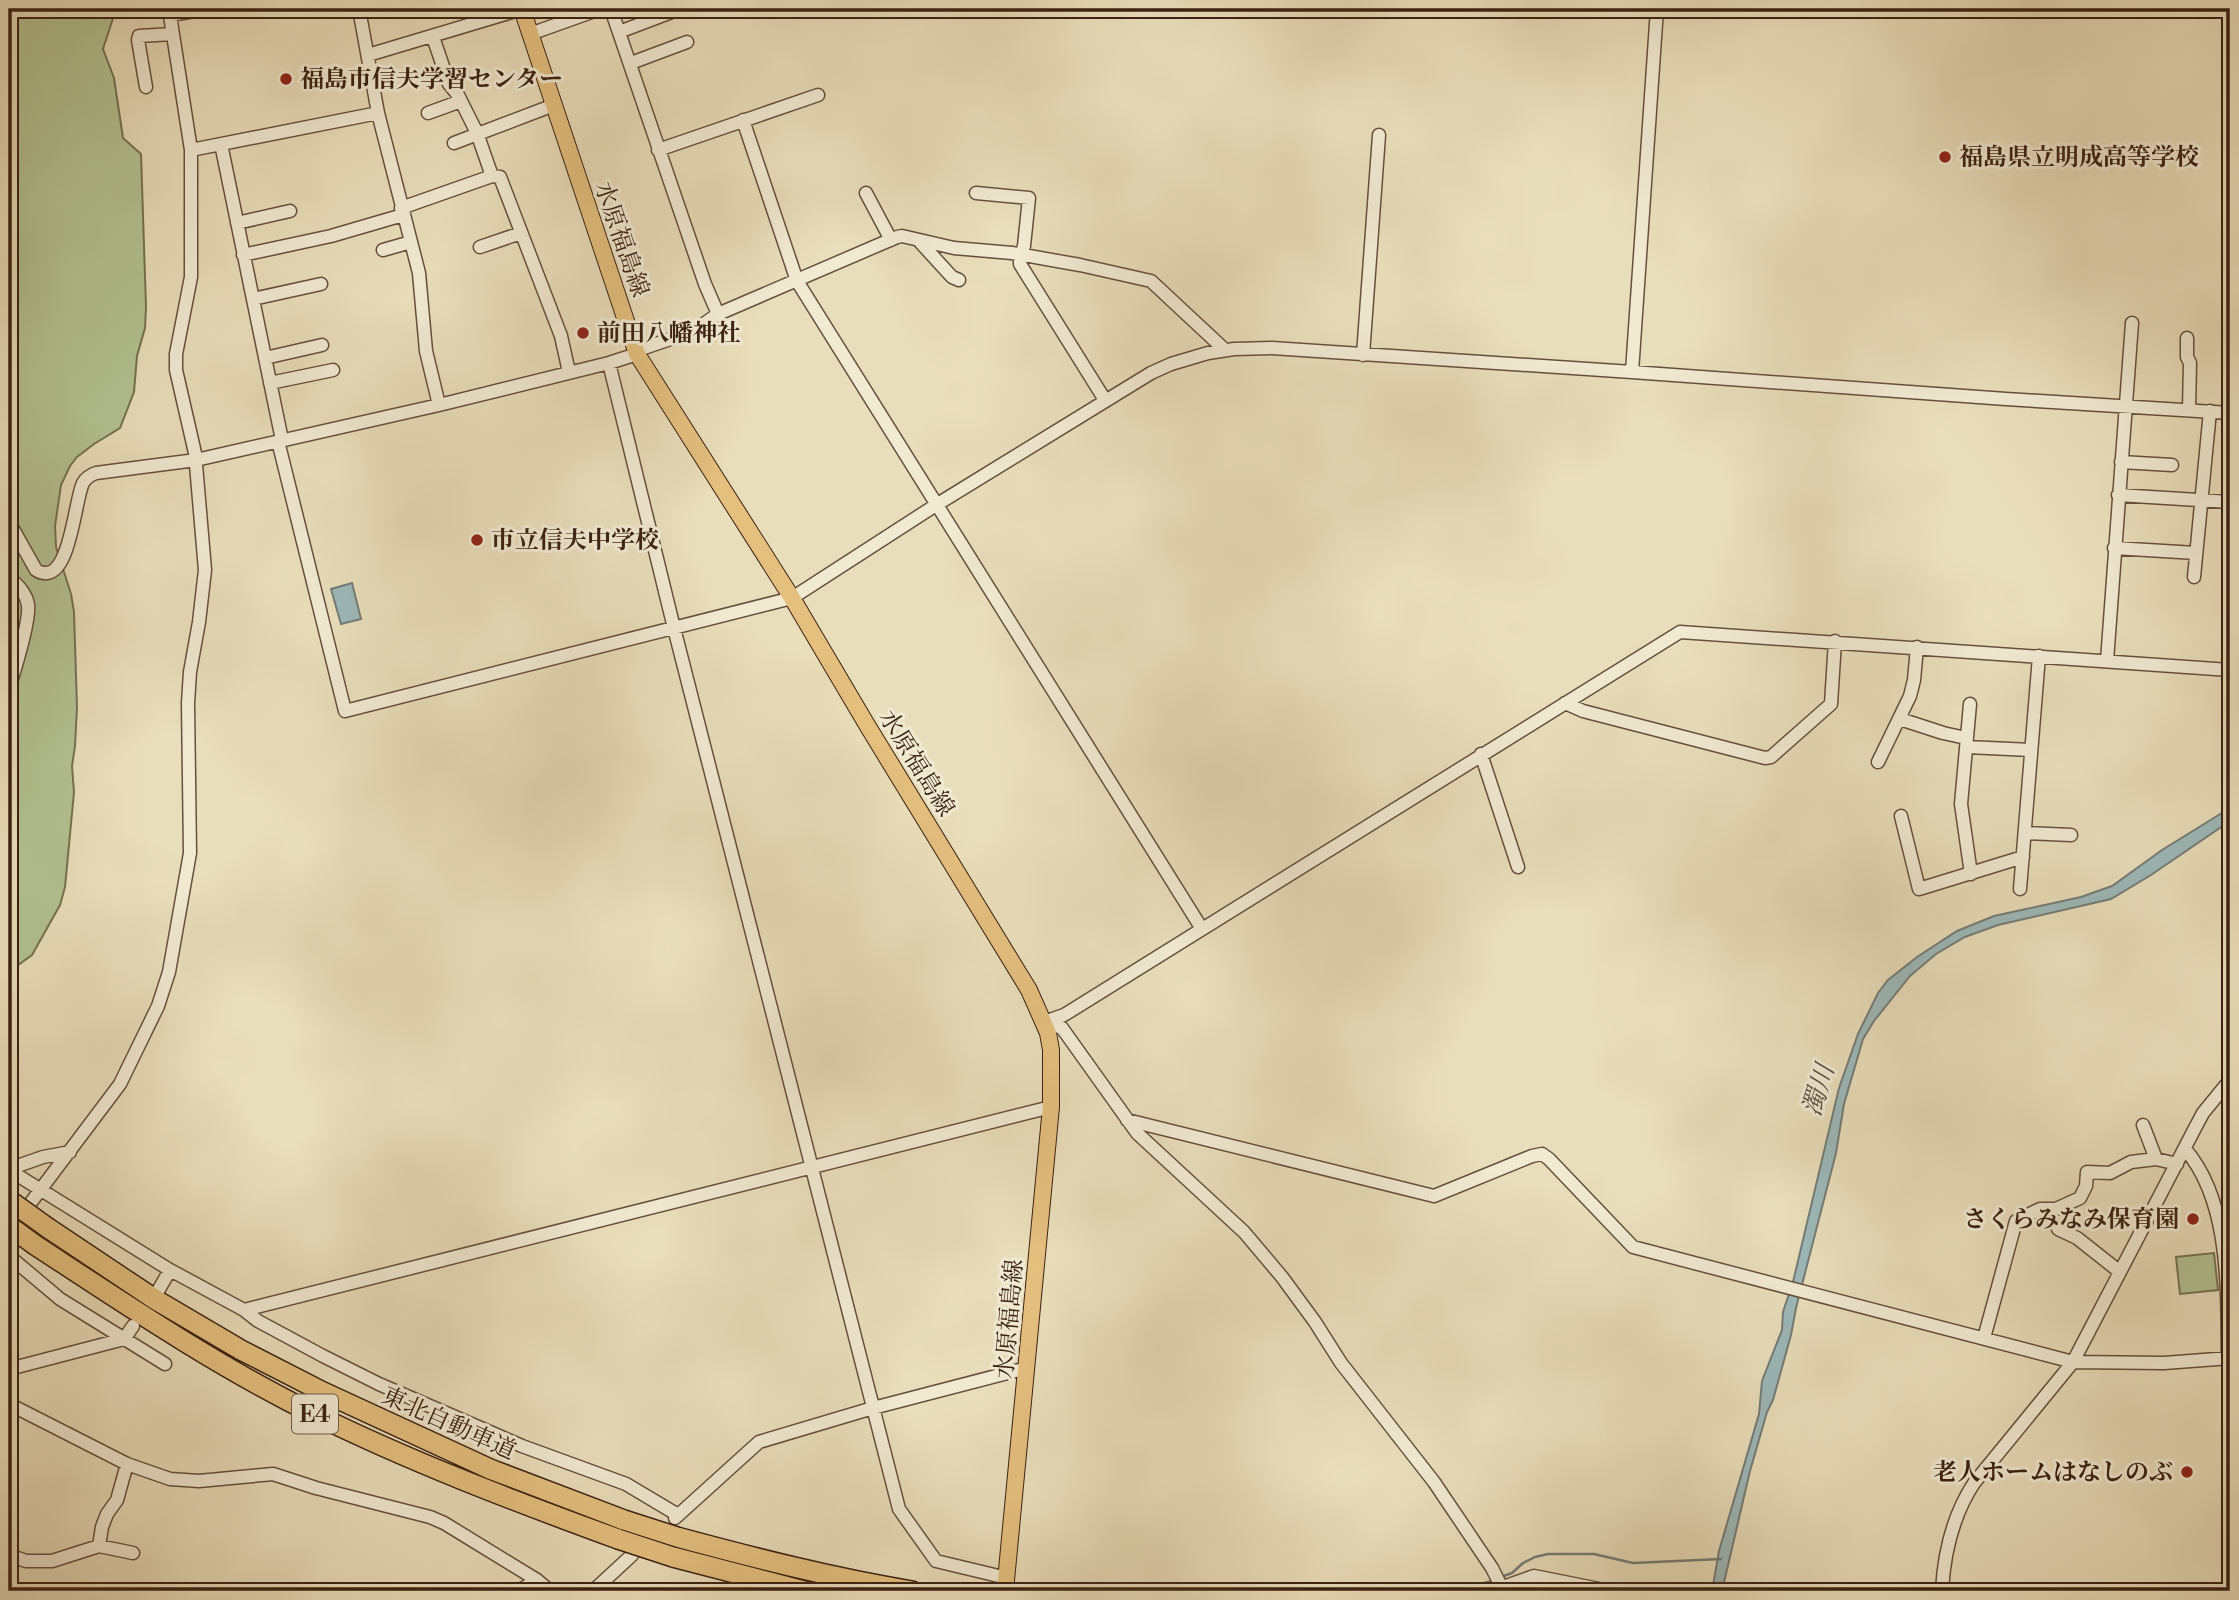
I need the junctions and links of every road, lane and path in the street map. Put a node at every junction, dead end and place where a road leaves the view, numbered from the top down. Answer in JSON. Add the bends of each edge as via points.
{"nodes":[{"id":1,"x":207,"y":9,"type":"edge"},
{"id":2,"x":359,"y":9,"type":"edge"},
{"id":3,"x":522,"y":9,"type":"edge"},
{"id":4,"x":600,"y":9,"type":"edge"},
{"id":5,"x":611,"y":9,"type":"edge"},
{"id":6,"x":1657,"y":9,"type":"edge"},
{"id":7,"x":677,"y":10,"type":"edge"},
{"id":8,"x":169,"y":12,"type":"edge"},
{"id":9,"x":619,"y":32,"type":"junction"},
{"id":10,"x":173,"y":34,"type":"junction"},
{"id":11,"x":530,"y":34,"type":"junction"},
{"id":12,"x":433,"y":37,"type":"junction"},
{"id":13,"x":687,"y":42,"type":"dead end"},
{"id":14,"x":368,"y":55,"type":"junction"},
{"id":15,"x":631,"y":63,"type":"junction"},
{"id":16,"x":146,"y":87,"type":"dead end"},
{"id":17,"x":818,"y":95,"type":"dead end"},
{"id":18,"x":461,"y":101,"type":"junction"},
{"id":19,"x":554,"y":105,"type":"junction"},
{"id":20,"x":378,"y":113,"type":"junction"},
{"id":21,"x":428,"y":113,"type":"dead end"},
{"id":22,"x":743,"y":120,"type":"junction"},
{"id":23,"x":477,"y":133,"type":"junction"},
{"id":24,"x":1379,"y":135,"type":"dead end"},
{"id":25,"x":454,"y":143,"type":"dead end"},
{"id":26,"x":221,"y":144,"type":"junction"},
{"id":27,"x":191,"y":150,"type":"junction"},
{"id":28,"x":658,"y":150,"type":"junction"},
{"id":29,"x":492,"y":176,"type":"junction"},
{"id":30,"x":866,"y":193,"type":"dead end"},
{"id":31,"x":976,"y":193,"type":"dead end"},
{"id":32,"x":290,"y":211,"type":"dead end"},
{"id":33,"x":402,"y":211,"type":"junction"},
{"id":34,"x":237,"y":223,"type":"junction"},
{"id":35,"x":521,"y":233,"type":"junction"},
{"id":36,"x":891,"y":240,"type":"junction"},
{"id":37,"x":411,"y":242,"type":"junction"},
{"id":38,"x":919,"y":242,"type":"junction"},
{"id":39,"x":480,"y":247,"type":"dead end"},
{"id":40,"x":383,"y":250,"type":"dead end"},
{"id":41,"x":1021,"y":254,"type":"junction"},
{"id":42,"x":243,"y":255,"type":"junction"},
{"id":43,"x":959,"y":280,"type":"dead end"},
{"id":44,"x":797,"y":281,"type":"junction"},
{"id":45,"x":321,"y":284,"type":"dead end"},
{"id":46,"x":253,"y":299,"type":"junction"},
{"id":47,"x":718,"y":314,"type":"junction"},
{"id":48,"x":2132,"y":323,"type":"dead end"},
{"id":49,"x":2188,"y":338,"type":"dead end"},
{"id":50,"x":322,"y":345,"type":"dead end"},
{"id":51,"x":1225,"y":350,"type":"junction"},
{"id":52,"x":637,"y":354,"type":"junction"},
{"id":53,"x":1363,"y":355,"type":"junction"},
{"id":54,"x":265,"y":358,"type":"junction"},
{"id":55,"x":609,"y":363,"type":"junction"},
{"id":56,"x":333,"y":370,"type":"dead end"},
{"id":57,"x":569,"y":372,"type":"junction"},
{"id":58,"x":1632,"y":372,"type":"junction"},
{"id":59,"x":270,"y":383,"type":"junction"},
{"id":60,"x":1105,"y":400,"type":"junction"},
{"id":61,"x":439,"y":405,"type":"junction"},
{"id":62,"x":2125,"y":406,"type":"junction"},
{"id":63,"x":2189,"y":410,"type":"junction"},
{"id":64,"x":2210,"y":411,"type":"junction"},
{"id":65,"x":2230,"y":412,"type":"edge"},
{"id":66,"x":280,"y":440,"type":"junction"},
{"id":67,"x":195,"y":460,"type":"junction"},
{"id":68,"x":2120,"y":462,"type":"junction"},
{"id":69,"x":2172,"y":465,"type":"dead end"},
{"id":70,"x":2118,"y":495,"type":"junction"},
{"id":71,"x":2201,"y":500,"type":"junction"},
{"id":72,"x":2230,"y":502,"type":"edge"},
{"id":73,"x":936,"y":505,"type":"junction"},
{"id":74,"x":9,"y":522,"type":"edge"},
{"id":75,"x":2114,"y":548,"type":"junction"},
{"id":76,"x":2196,"y":553,"type":"junction"},
{"id":77,"x":9,"y":577,"type":"edge"},
{"id":78,"x":2194,"y":577,"type":"dead end"},
{"id":79,"x":792,"y":598,"type":"junction"},
{"id":80,"x":674,"y":628,"type":"junction"},
{"id":81,"x":1836,"y":641,"type":"junction"},
{"id":82,"x":1917,"y":647,"type":"junction"},
{"id":83,"x":2039,"y":656,"type":"junction"},
{"id":84,"x":2106,"y":660,"type":"junction"},
{"id":85,"x":2230,"y":670,"type":"edge"},
{"id":86,"x":9,"y":688,"type":"edge"},
{"id":87,"x":1565,"y":703,"type":"junction"},
{"id":88,"x":1970,"y":704,"type":"dead end"},
{"id":89,"x":1900,"y":719,"type":"junction"},
{"id":90,"x":1966,"y":743,"type":"junction"},
{"id":91,"x":2031,"y":750,"type":"junction"},
{"id":92,"x":1481,"y":754,"type":"junction"},
{"id":93,"x":1878,"y":762,"type":"dead end"},
{"id":94,"x":1901,"y":816,"type":"dead end"},
{"id":95,"x":2025,"y":832,"type":"junction"},
{"id":96,"x":2071,"y":835,"type":"dead end"},
{"id":97,"x":2023,"y":857,"type":"junction"},
{"id":98,"x":1518,"y":867,"type":"dead end"},
{"id":99,"x":1971,"y":874,"type":"junction"},
{"id":100,"x":2020,"y":890,"type":"dead end"},
{"id":101,"x":1202,"y":929,"type":"junction"},
{"id":102,"x":1044,"y":1022,"type":"junction"},
{"id":103,"x":2230,"y":1080,"type":"edge"},
{"id":104,"x":1051,"y":1107,"type":"junction"},
{"id":105,"x":1127,"y":1120,"type":"junction"},
{"id":106,"x":2143,"y":1125,"type":"dead end"},
{"id":107,"x":2185,"y":1149,"type":"junction"},
{"id":108,"x":70,"y":1152,"type":"junction"},
{"id":109,"x":2155,"y":1159,"type":"junction"},
{"id":110,"x":2177,"y":1164,"type":"junction"},
{"id":111,"x":811,"y":1167,"type":"junction"},
{"id":112,"x":9,"y":1170,"type":"edge"},
{"id":113,"x":41,"y":1191,"type":"junction"},
{"id":114,"x":9,"y":1200,"type":"edge"},
{"id":115,"x":32,"y":1201,"type":"dead end"},
{"id":116,"x":9,"y":1226,"type":"edge"},
{"id":117,"x":2058,"y":1229,"type":"dead end"},
{"id":118,"x":9,"y":1256,"type":"edge"},
{"id":119,"x":170,"y":1270,"type":"junction"},
{"id":120,"x":2120,"y":1272,"type":"junction"},
{"id":121,"x":158,"y":1291,"type":"dead end"},
{"id":122,"x":244,"y":1310,"type":"junction"},
{"id":123,"x":133,"y":1326,"type":"dead end"},
{"id":124,"x":1984,"y":1338,"type":"junction"},
{"id":125,"x":124,"y":1339,"type":"junction"},
{"id":126,"x":2229,"y":1360,"type":"edge"},
{"id":127,"x":2073,"y":1362,"type":"junction"},
{"id":128,"x":164,"y":1364,"type":"dead end"},
{"id":129,"x":1027,"y":1368,"type":"junction"},
{"id":130,"x":9,"y":1370,"type":"edge"},
{"id":131,"x":9,"y":1404,"type":"edge"},
{"id":132,"x":873,"y":1408,"type":"junction"},
{"id":133,"x":127,"y":1464,"type":"junction"},
{"id":134,"x":676,"y":1523,"type":"junction"},
{"id":135,"x":99,"y":1546,"type":"junction"},
{"id":136,"x":133,"y":1553,"type":"dead end"},
{"id":137,"x":9,"y":1555,"type":"edge"},
{"id":138,"x":632,"y":1555,"type":"dead end"},
{"id":139,"x":537,"y":1580,"type":"junction"},
{"id":140,"x":1006,"y":1585,"type":"edge"},
{"id":141,"x":1497,"y":1590,"type":"edge"},
{"id":142,"x":509,"y":1591,"type":"edge"},
{"id":143,"x":550,"y":1591,"type":"edge"},
{"id":144,"x":593,"y":1591,"type":"edge"},
{"id":145,"x":804,"y":1591,"type":"edge"},
{"id":146,"x":912,"y":1591,"type":"edge"},
{"id":147,"x":1609,"y":1591,"type":"edge"},
{"id":148,"x":1942,"y":1591,"type":"edge"}],
"edges":[{"from":1,"to":8,"type":"street"},
{"from":2,"to":14,"type":"street"},
{"from":3,"to":11,"type":"main road","name":"水原福島線"},
{"from":3,"to":12,"type":"street"},
{"from":4,"to":11,"type":"street"},
{"from":5,"to":9,"type":"street"},
{"from":6,"to":58,"type":"street"},
{"from":7,"to":9,"type":"street"},
{"from":8,"to":10,"type":"street"},
{"from":9,"to":15,"type":"street"},
{"from":10,"to":16,"type":"street","via":[[139,36]]},
{"from":10,"to":27,"type":"street"},
{"from":11,"to":19,"type":"main road","name":"水原福島線"},
{"from":12,"to":14,"type":"street"},
{"from":12,"to":18,"type":"street","via":[[449,84]]},
{"from":13,"to":15,"type":"street"},
{"from":14,"to":20,"type":"street"},
{"from":15,"to":28,"type":"street"},
{"from":17,"to":22,"type":"street"},
{"from":18,"to":21,"type":"street"},
{"from":18,"to":23,"type":"street"},
{"from":19,"to":23,"type":"street"},
{"from":19,"to":52,"type":"main road","name":"水原福島線"},
{"from":20,"to":26,"type":"street"},
{"from":20,"to":33,"type":"street"},
{"from":22,"to":28,"type":"street"},
{"from":22,"to":44,"type":"street"},
{"from":23,"to":25,"type":"street"},
{"from":23,"to":29,"type":"street"},
{"from":24,"to":53,"type":"street"},
{"from":26,"to":27,"type":"street"},
{"from":26,"to":34,"type":"street"},
{"from":27,"to":67,"type":"street","via":[[191,277],[176,370]]},
{"from":28,"to":47,"type":"street"},
{"from":29,"to":33,"type":"street"},
{"from":29,"to":35,"type":"street","via":[[500,177]]},
{"from":30,"to":36,"type":"street"},
{"from":31,"to":41,"type":"street","via":[[1029,198]]},
{"from":32,"to":34,"type":"street"},
{"from":33,"to":37,"type":"street"},
{"from":33,"to":42,"type":"street","via":[[331,236]]},
{"from":34,"to":42,"type":"street"},
{"from":35,"to":39,"type":"street"},
{"from":35,"to":57,"type":"street","via":[[561,336]]},
{"from":36,"to":38,"type":"street","via":[[902,236]]},
{"from":36,"to":44,"type":"street"},
{"from":37,"to":40,"type":"street"},
{"from":37,"to":61,"type":"street","via":[[419,273],[425,351]]},
{"from":38,"to":41,"type":"street"},
{"from":38,"to":43,"type":"street"},
{"from":41,"to":51,"type":"street","via":[[1151,281]]},
{"from":41,"to":60,"type":"street","via":[[1020,264]]},
{"from":42,"to":46,"type":"street"},
{"from":44,"to":47,"type":"street"},
{"from":44,"to":73,"type":"street"},
{"from":45,"to":46,"type":"street"},
{"from":46,"to":54,"type":"street"},
{"from":47,"to":52,"type":"street","via":[[694,331]]},
{"from":48,"to":62,"type":"street"},
{"from":49,"to":63,"type":"street"},
{"from":50,"to":54,"type":"street"},
{"from":51,"to":53,"type":"street","via":[[1272,348]]},
{"from":51,"to":60,"type":"street","via":[[1171,364]]},
{"from":52,"to":55,"type":"street"},
{"from":52,"to":79,"type":"main road","name":"水原福島線"},
{"from":53,"to":58,"type":"street"},
{"from":54,"to":59,"type":"street"},
{"from":55,"to":57,"type":"street"},
{"from":55,"to":80,"type":"street"},
{"from":56,"to":59,"type":"street"},
{"from":57,"to":61,"type":"street"},
{"from":58,"to":62,"type":"street"},
{"from":59,"to":66,"type":"street"},
{"from":60,"to":73,"type":"street"},
{"from":61,"to":66,"type":"street"},
{"from":62,"to":63,"type":"street"},
{"from":62,"to":68,"type":"street"},
{"from":63,"to":64,"type":"street"},
{"from":64,"to":65,"type":"street"},
{"from":64,"to":71,"type":"street"},
{"from":66,"to":67,"type":"street"},
{"from":66,"to":80,"type":"street","via":[[345,711]]},
{"from":67,"to":74,"type":"street","via":[[89,476],[79,495],[65,552],[49,574],[36,570]]},
{"from":67,"to":108,"type":"street","via":[[205,570],[188,703],[187,874],[158,1006],[120,1084]]},
{"from":68,"to":69,"type":"street"},
{"from":68,"to":70,"type":"street"},
{"from":70,"to":71,"type":"street"},
{"from":70,"to":75,"type":"street"},
{"from":71,"to":72,"type":"street"},
{"from":71,"to":76,"type":"street"},
{"from":73,"to":79,"type":"street"},
{"from":73,"to":101,"type":"street"},
{"from":75,"to":76,"type":"street"},
{"from":75,"to":84,"type":"street"},
{"from":76,"to":78,"type":"street"},
{"from":77,"to":86,"type":"street","via":[[28,604]]},
{"from":79,"to":80,"type":"street"},
{"from":79,"to":102,"type":"main road","name":"水原福島線"},
{"from":80,"to":111,"type":"street"},
{"from":81,"to":82,"type":"street"},
{"from":81,"to":87,"type":"street","via":[[1680,632]]},
{"from":81,"to":87,"type":"street","via":[[1831,704],[1771,757],[1673,735]]},
{"from":82,"to":83,"type":"street"},
{"from":82,"to":89,"type":"street","via":[[1914,681]]},
{"from":83,"to":84,"type":"street"},
{"from":83,"to":91,"type":"street"},
{"from":84,"to":85,"type":"street"},
{"from":87,"to":92,"type":"street"},
{"from":88,"to":90,"type":"street"},
{"from":89,"to":90,"type":"street"},
{"from":89,"to":93,"type":"street"},
{"from":90,"to":91,"type":"street"},
{"from":90,"to":99,"type":"street","via":[[1961,815]]},
{"from":91,"to":95,"type":"street"},
{"from":92,"to":98,"type":"street"},
{"from":92,"to":101,"type":"street"},
{"from":94,"to":99,"type":"street","via":[[1919,890]]},
{"from":95,"to":96,"type":"street"},
{"from":95,"to":97,"type":"street"},
{"from":97,"to":99,"type":"street"},
{"from":97,"to":100,"type":"street"},
{"from":101,"to":102,"type":"street","via":[[1064,1015]]},
{"from":102,"to":104,"type":"main road","name":"水原福島線","via":[[1051,1050]]},
{"from":102,"to":105,"type":"street","via":[[1062,1028]]},
{"from":103,"to":107,"type":"street","via":[[2203,1113]]},
{"from":104,"to":111,"type":"street"},
{"from":104,"to":129,"type":"main road","name":"水原福島線"},
{"from":105,"to":124,"type":"street","via":[[1434,1196],[1542,1154],[1633,1247]]},
{"from":105,"to":141,"type":"street","via":[[1244,1232],[1282,1277],[1341,1363],[1434,1482],[1492,1568]]},
{"from":106,"to":109,"type":"street"},
{"from":107,"to":110,"type":"street"},
{"from":107,"to":126,"type":"street","via":[[2200,1169],[2220,1231]]},
{"from":108,"to":112,"type":"street"},
{"from":108,"to":113,"type":"street"},
{"from":109,"to":110,"type":"street"},
{"from":109,"to":124,"type":"street","via":[[2131,1162],[2110,1173],[2087,1172],[2080,1198],[2016,1221]]},
{"from":110,"to":120,"type":"street"},
{"from":111,"to":122,"type":"street"},
{"from":111,"to":132,"type":"street"},
{"from":112,"to":113,"type":"street"},
{"from":113,"to":115,"type":"street"},
{"from":113,"to":119,"type":"street"},
{"from":114,"to":134,"type":"highway","name":"東北自動車道","number":"E4","bridge":true,"via":[[156,1300],[323,1392],[490,1469],[625,1520]]},
{"from":116,"to":145,"type":"highway","name":"東北自動車道","number":"E4","bridge":true,"via":[[226,1367],[397,1453],[618,1539]]},
{"from":117,"to":120,"type":"street"},
{"from":118,"to":125,"type":"street","via":[[60,1299]]},
{"from":119,"to":121,"type":"street"},
{"from":119,"to":122,"type":"street"},
{"from":120,"to":127,"type":"street"},
{"from":122,"to":134,"type":"street","via":[[379,1384],[522,1446],[626,1484]]},
{"from":123,"to":125,"type":"street"},
{"from":124,"to":127,"type":"street"},
{"from":125,"to":128,"type":"street"},
{"from":125,"to":130,"type":"street"},
{"from":126,"to":127,"type":"street"},
{"from":127,"to":148,"type":"street","via":[[1962,1502],[1950,1535]]},
{"from":129,"to":132,"type":"street"},
{"from":129,"to":140,"type":"main road","name":"水原福島線"},
{"from":131,"to":133,"type":"street"},
{"from":132,"to":134,"type":"street","via":[[759,1442]]},
{"from":132,"to":140,"type":"street","via":[[899,1509],[936,1561]]},
{"from":133,"to":135,"type":"street"},
{"from":133,"to":139,"type":"street","via":[[180,1480],[273,1474],[430,1517]]},
{"from":134,"to":146,"type":"highway","name":"東北自動車道","number":"E4","via":[[746,1556]]},
{"from":135,"to":136,"type":"street"},
{"from":135,"to":137,"type":"street","via":[[52,1561],[26,1561]]},
{"from":138,"to":144,"type":"street"},
{"from":139,"to":142,"type":"street"},
{"from":139,"to":143,"type":"street"},
{"from":141,"to":147,"type":"street","via":[[1534,1576]]}]}
